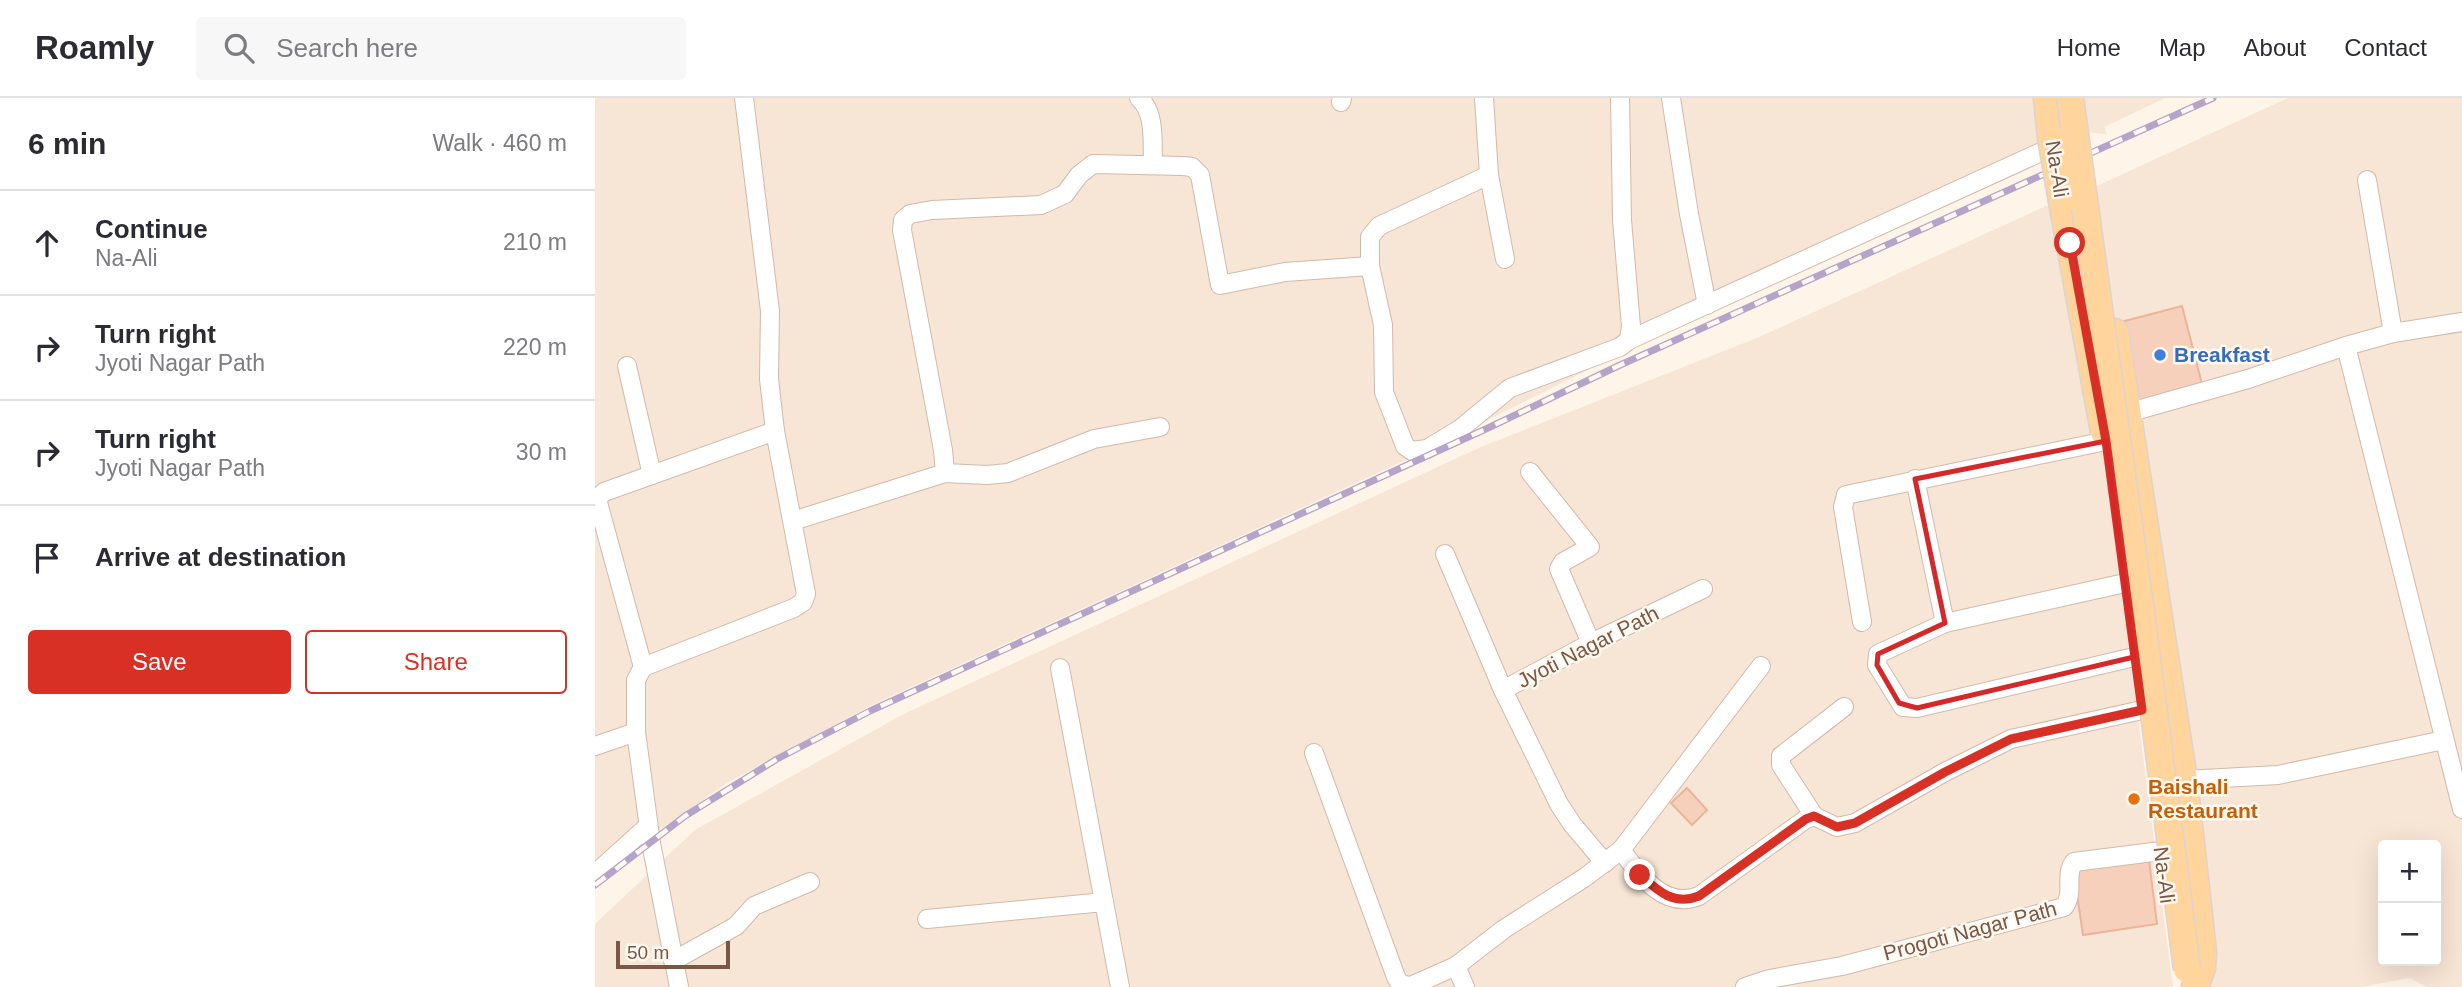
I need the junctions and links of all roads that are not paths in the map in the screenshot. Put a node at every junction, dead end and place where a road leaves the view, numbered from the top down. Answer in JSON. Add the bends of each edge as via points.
{"nodes":[{"id":1,"x":744,"y":98,"type":"edge"},
{"id":2,"x":1139,"y":98,"type":"edge"},
{"id":3,"x":1484,"y":98,"type":"edge"},
{"id":4,"x":1620,"y":98,"type":"edge"},
{"id":5,"x":1671,"y":98,"type":"edge"},
{"id":6,"x":2047,"y":98,"type":"edge"},
{"id":7,"x":2070,"y":98,"type":"edge"},
{"id":8,"x":2078,"y":98,"type":"edge"},
{"id":9,"x":2052,"y":142,"type":"junction"},
{"id":10,"x":1153,"y":164,"type":"junction"},
{"id":11,"x":1489,"y":176,"type":"junction"},
{"id":12,"x":2367,"y":180,"type":"dead end"},
{"id":13,"x":1505,"y":259,"type":"dead end"},
{"id":14,"x":1370,"y":266,"type":"junction"},
{"id":15,"x":1707,"y":305,"type":"junction"},
{"id":16,"x":2462,"y":322,"type":"edge"},
{"id":17,"x":2393,"y":333,"type":"junction"},
{"id":18,"x":1629,"y":340,"type":"junction"},
{"id":19,"x":2346,"y":346,"type":"junction"},
{"id":20,"x":627,"y":366,"type":"dead end"},
{"id":21,"x":2127,"y":413,"type":"junction"},
{"id":22,"x":1160,"y":427,"type":"dead end"},
{"id":23,"x":775,"y":431,"type":"junction"},
{"id":24,"x":2106,"y":441,"type":"junction"},
{"id":25,"x":945,"y":472,"type":"junction"},
{"id":26,"x":1530,"y":472,"type":"dead end"},
{"id":27,"x":652,"y":475,"type":"junction"},
{"id":28,"x":1915,"y":479,"type":"junction"},
{"id":29,"x":793,"y":521,"type":"junction"},
{"id":30,"x":1445,"y":554,"type":"dead end"},
{"id":31,"x":2125,"y":583,"type":"junction"},
{"id":32,"x":1703,"y":589,"type":"dead end"},
{"id":33,"x":1862,"y":622,"type":"dead end"},
{"id":34,"x":1945,"y":623,"type":"junction"},
{"id":35,"x":1591,"y":643,"type":"junction"},
{"id":36,"x":2134,"y":657,"type":"junction"},
{"id":37,"x":1761,"y":666,"type":"dead end"},
{"id":38,"x":643,"y":667,"type":"junction"},
{"id":39,"x":1061,"y":668,"type":"dead end"},
{"id":40,"x":1503,"y":690,"type":"junction"},
{"id":41,"x":1844,"y":707,"type":"dead end"},
{"id":42,"x":2142,"y":710,"type":"junction"},
{"id":43,"x":636,"y":732,"type":"junction"},
{"id":44,"x":2444,"y":740,"type":"junction"},
{"id":45,"x":595,"y":746,"type":"edge"},
{"id":46,"x":1314,"y":753,"type":"dead end"},
{"id":47,"x":2184,"y":780,"type":"junction"},
{"id":48,"x":2462,"y":810,"type":"edge"},
{"id":49,"x":1814,"y":816,"type":"junction"},
{"id":50,"x":648,"y":826,"type":"junction"},
{"id":51,"x":1621,"y":850,"type":"junction"},
{"id":52,"x":2161,"y":851,"type":"junction"},
{"id":53,"x":1605,"y":863,"type":"junction"},
{"id":54,"x":595,"y":874,"type":"edge"},
{"id":55,"x":810,"y":882,"type":"dead end"},
{"id":56,"x":1104,"y":902,"type":"junction"},
{"id":57,"x":927,"y":919,"type":"dead end"},
{"id":58,"x":673,"y":961,"type":"junction"},
{"id":59,"x":1456,"y":966,"type":"junction"},
{"id":60,"x":2188,"y":983,"type":"edge"},
{"id":61,"x":678,"y":987,"type":"edge"},
{"id":62,"x":1120,"y":987,"type":"edge"},
{"id":63,"x":1465,"y":987,"type":"edge"},
{"id":64,"x":1745,"y":987,"type":"edge"}],
"edges":[{"from":1,"to":23,"type":"street","via":[[770,311],[769,379]]},
{"from":2,"to":10,"type":"street","via":[[1151,116]]},
{"from":3,"to":11,"type":"street"},
{"from":4,"to":18,"type":"street"},
{"from":5,"to":15,"type":"street"},
{"from":6,"to":9,"type":"main road","name":"Na-Ali"},
{"from":7,"to":60,"type":"main road","bridge":true},
{"from":8,"to":21,"type":"main road"},
{"from":9,"to":15,"type":"street"},
{"from":9,"to":24,"type":"main road","name":"Na-Ali","bridge":true},
{"from":10,"to":14,"type":"street","via":[[1192,167],[1200,175],[1220,285],[1285,272]]},
{"from":10,"to":25,"type":"street","via":[[1093,164],[1065,194],[1041,205],[932,210],[903,220]]},
{"from":11,"to":13,"type":"street"},
{"from":11,"to":14,"type":"street","via":[[1379,226],[1370,237]]},
{"from":12,"to":17,"type":"street"},
{"from":14,"to":18,"type":"street","via":[[1383,325],[1384,392],[1405,446],[1412,451],[1427,449],[1460,429],[1510,388]]},
{"from":15,"to":18,"type":"street"},
{"from":16,"to":17,"type":"street"},
{"from":17,"to":19,"type":"street"},
{"from":19,"to":21,"type":"street"},
{"from":19,"to":44,"type":"street"},
{"from":20,"to":27,"type":"street"},
{"from":21,"to":47,"type":"main road"},
{"from":22,"to":25,"type":"street","via":[[1094,439],[1008,473]]},
{"from":23,"to":27,"type":"street"},
{"from":23,"to":29,"type":"street"},
{"from":24,"to":28,"type":"street"},
{"from":24,"to":31,"type":"main road","name":"Na-Ali"},
{"from":25,"to":29,"type":"street"},
{"from":26,"to":35,"type":"street","via":[[1590,547],[1559,569]]},
{"from":27,"to":38,"type":"street","via":[[604,492],[597,499]]},
{"from":28,"to":33,"type":"street","via":[[1846,495],[1843,500]]},
{"from":28,"to":34,"type":"street"},
{"from":29,"to":38,"type":"street","via":[[806,586],[803,602]]},
{"from":30,"to":40,"type":"street"},
{"from":31,"to":34,"type":"street"},
{"from":31,"to":36,"type":"main road","name":"Na-Ali"},
{"from":32,"to":35,"type":"street","name":"Jyoti Nagar Path"},
{"from":34,"to":36,"type":"street","via":[[1878,654],[1877,665],[1903,708]]},
{"from":35,"to":40,"type":"street","name":"Jyoti Nagar Path"},
{"from":36,"to":42,"type":"main road","name":"Na-Ali"},
{"from":37,"to":51,"type":"street"},
{"from":38,"to":43,"type":"street","via":[[636,680]]},
{"from":39,"to":56,"type":"street"},
{"from":40,"to":53,"type":"street","name":"Jyoti Nagar Path","via":[[1559,804]]},
{"from":41,"to":49,"type":"street","via":[[1781,756],[1781,765]]},
{"from":42,"to":49,"type":"street","via":[[2011,739],[1855,823],[1837,827]]},
{"from":42,"to":52,"type":"main road","name":"Na-Ali"},
{"from":43,"to":45,"type":"street"},
{"from":43,"to":50,"type":"street"},
{"from":44,"to":47,"type":"street","via":[[2278,775]]},
{"from":44,"to":48,"type":"street"},
{"from":46,"to":59,"type":"street","via":[[1400,984],[1411,986]]},
{"from":47,"to":60,"type":"main road","via":[[2203,952],[2202,968]]},
{"from":49,"to":51,"type":"street","via":[[1689,900],[1677,900],[1653,886]]},
{"from":50,"to":54,"type":"street"},
{"from":50,"to":58,"type":"street"},
{"from":51,"to":53,"type":"street"},
{"from":52,"to":60,"type":"main road","name":"Na-Ali","via":[[2178,977]]},
{"from":52,"to":64,"type":"street","name":"Progoti Nagar Path","via":[[2074,862],[2064,907]]},
{"from":53,"to":59,"type":"street"},
{"from":55,"to":58,"type":"street","via":[[754,906],[736,926]]},
{"from":56,"to":57,"type":"street"},
{"from":56,"to":62,"type":"street"},
{"from":58,"to":61,"type":"street"},
{"from":59,"to":63,"type":"street"}]}
